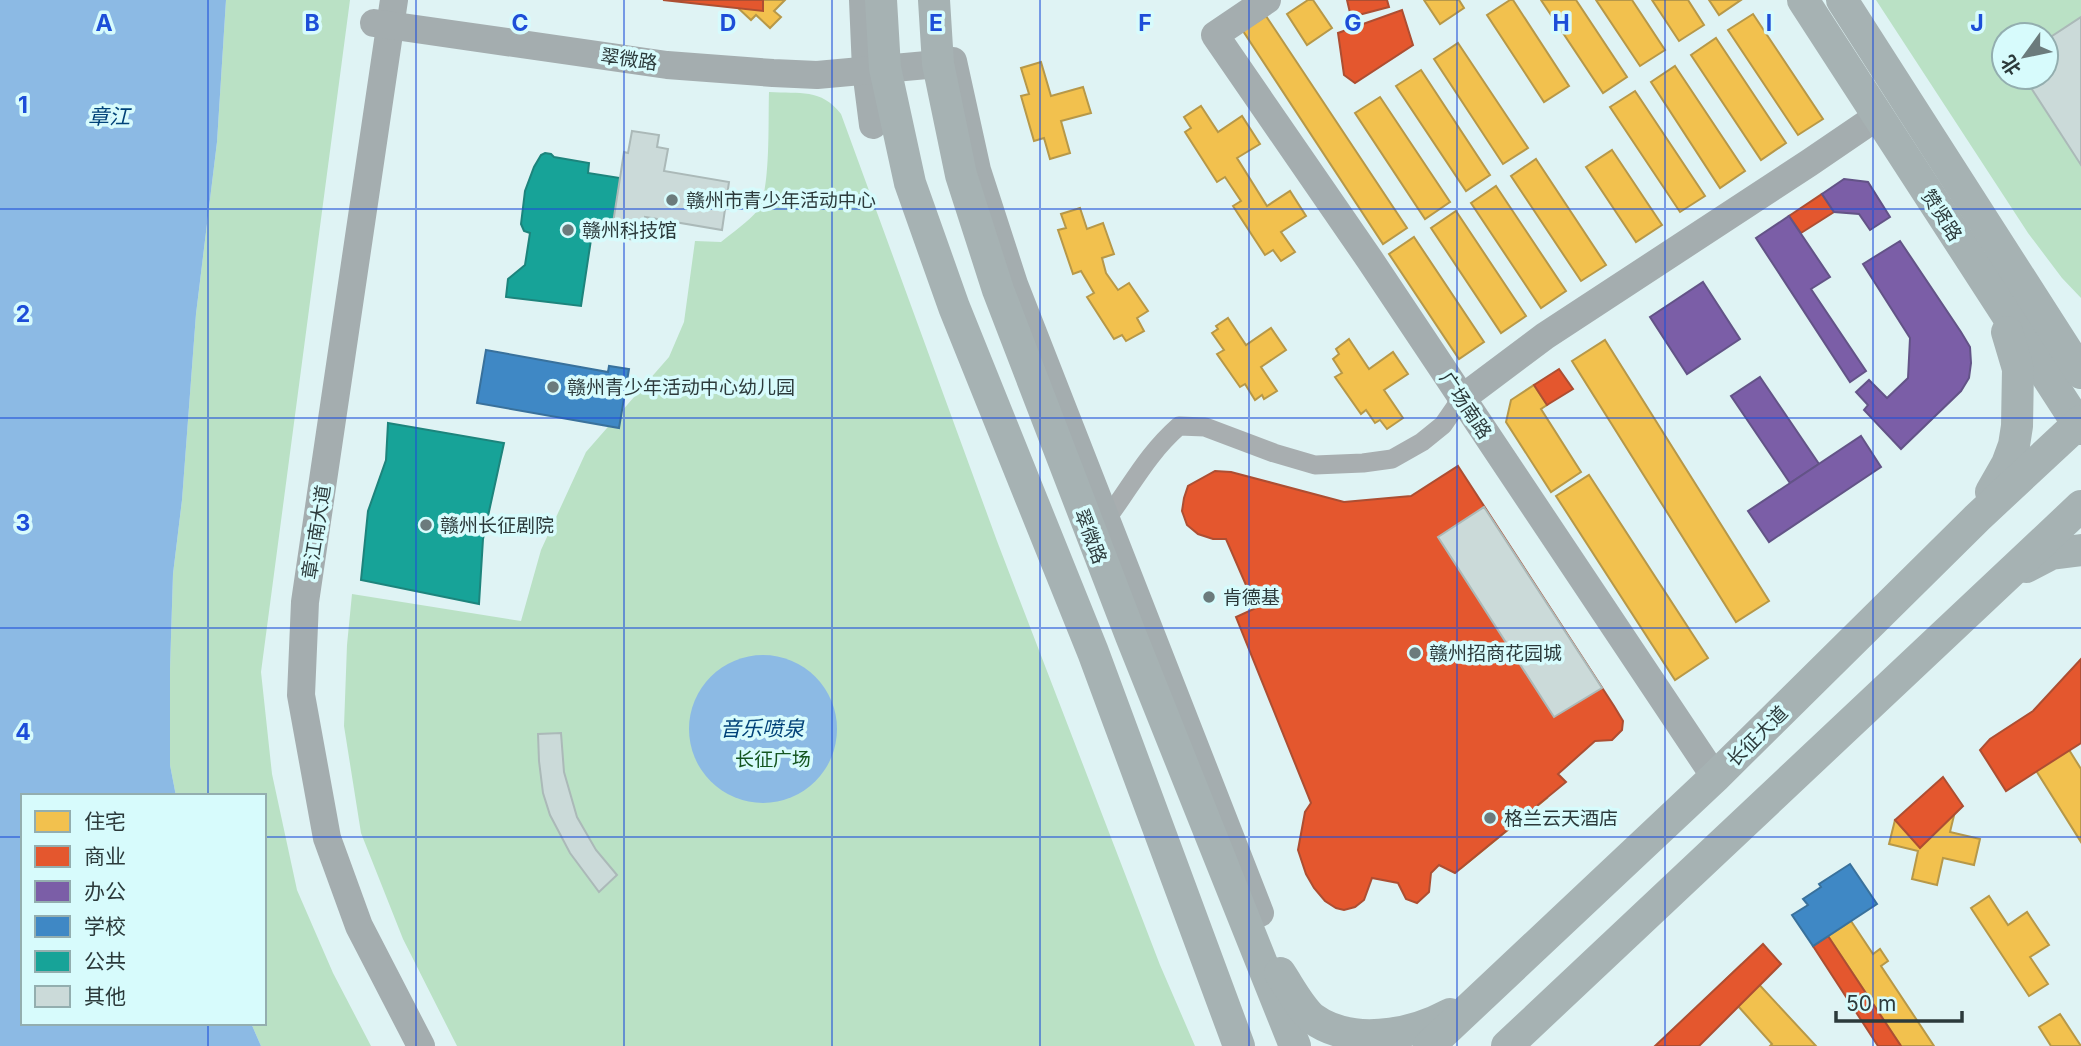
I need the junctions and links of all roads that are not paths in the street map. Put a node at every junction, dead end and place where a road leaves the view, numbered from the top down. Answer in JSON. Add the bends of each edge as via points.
{"nodes":[{"id":1,"x":863,"y":0,"type":"edge"},
{"id":2,"x":881,"y":0,"type":"edge"},
{"id":3,"x":934,"y":0,"type":"edge"},
{"id":4,"x":949,"y":0,"type":"edge"},
{"id":5,"x":1267,"y":0,"type":"edge"},
{"id":6,"x":1803,"y":0,"type":"edge"},
{"id":7,"x":1842,"y":0,"type":"edge"},
{"id":8,"x":384,"y":12,"type":"edge"},
{"id":9,"x":938,"y":64,"type":"junction"},
{"id":10,"x":876,"y":69,"type":"junction"},
{"id":11,"x":1878,"y":116,"type":"junction"},
{"id":12,"x":873,"y":125,"type":"dead end"},
{"id":13,"x":2009,"y":290,"type":"junction"},
{"id":14,"x":2081,"y":331,"type":"edge"},
{"id":15,"x":2081,"y":373,"type":"edge"},
{"id":16,"x":1461,"y":399,"type":"junction"},
{"id":17,"x":2080,"y":425,"type":"edge"},
{"id":18,"x":2081,"y":506,"type":"edge"},
{"id":19,"x":1977,"y":518,"type":"junction"},
{"id":20,"x":1099,"y":528,"type":"junction"},
{"id":21,"x":2081,"y":550,"type":"edge"},
{"id":22,"x":1997,"y":583,"type":"junction"},
{"id":23,"x":1715,"y":778,"type":"junction"},
{"id":24,"x":1253,"y":919,"type":"junction"},
{"id":25,"x":1203,"y":949,"type":"junction"},
{"id":26,"x":1479,"y":999,"type":"junction"},
{"id":27,"x":401,"y":1046,"type":"edge"},
{"id":28,"x":421,"y":1046,"type":"edge"},
{"id":29,"x":1214,"y":1046,"type":"edge"},
{"id":30,"x":1239,"y":1046,"type":"edge"},
{"id":31,"x":1295,"y":1046,"type":"edge"},
{"id":32,"x":1429,"y":1046,"type":"edge"},
{"id":33,"x":1507,"y":1046,"type":"edge"}],
"edges":[{"from":1,"to":10,"type":"street"},
{"from":2,"to":10,"type":"main road"},
{"from":3,"to":9,"type":"main road"},
{"from":4,"to":20,"type":"street","via":[[953,62],[977,170]]},
{"from":5,"to":16,"type":"street","name":"广场南路","via":[[1214,35]]},
{"from":6,"to":11,"type":"main road","name":"赞贤路"},
{"from":7,"to":13,"type":"main road","name":"赞贤路"},
{"from":8,"to":10,"type":"street","name":"翠微路","via":[[667,65],[817,75]]},
{"from":8,"to":27,"type":"street","name":"章江南大道","via":[[290,602],[285,694],[311,843],[344,933]]},
{"from":8,"to":28,"type":"street","name":"章江南大道","via":[[304,602],[301,695],[327,838],[359,926]]},
{"from":9,"to":10,"type":"street","name":"翠微路"},
{"from":9,"to":20,"type":"main road","name":"翠微路","via":[[961,175],[993,277]]},
{"from":10,"to":12,"type":"street"},
{"from":10,"to":25,"type":"main road","via":[[954,307],[1093,652]]},
{"from":11,"to":13,"type":"main road","name":"赞贤路"},
{"from":11,"to":16,"type":"street","via":[[1545,336]]},
{"from":13,"to":14,"type":"main road"},
{"from":13,"to":15,"type":"main road","name":"赞贤路"},
{"from":13,"to":17,"type":"main road","name":"赞贤路"},
{"from":13,"to":19,"type":"main road","via":[[2018,369],[2017,426],[2007,464]]},
{"from":16,"to":20,"type":"street","via":[[1443,425],[1422,442],[1392,459],[1363,463],[1315,466],[1205,427],[1179,426],[1142,465]]},
{"from":16,"to":23,"type":"street","name":"广场南路"},
{"from":17,"to":19,"type":"main road","name":"长征大道"},
{"from":18,"to":22,"type":"main road"},
{"from":19,"to":23,"type":"main road","name":"长征大道"},
{"from":20,"to":24,"type":"main road","name":"翠微路"},
{"from":21,"to":22,"type":"main road","via":[[2051,554]]},
{"from":22,"to":33,"type":"main road"},
{"from":23,"to":26,"type":"main road","name":"长征大道"},
{"from":24,"to":26,"type":"main road","via":[[1311,1018],[1342,1037],[1396,1037]]},
{"from":24,"to":31,"type":"main road","name":"翠微路"},
{"from":25,"to":29,"type":"main road"},
{"from":25,"to":30,"type":"main road"},
{"from":26,"to":32,"type":"main road","name":"长征大道"}]}
